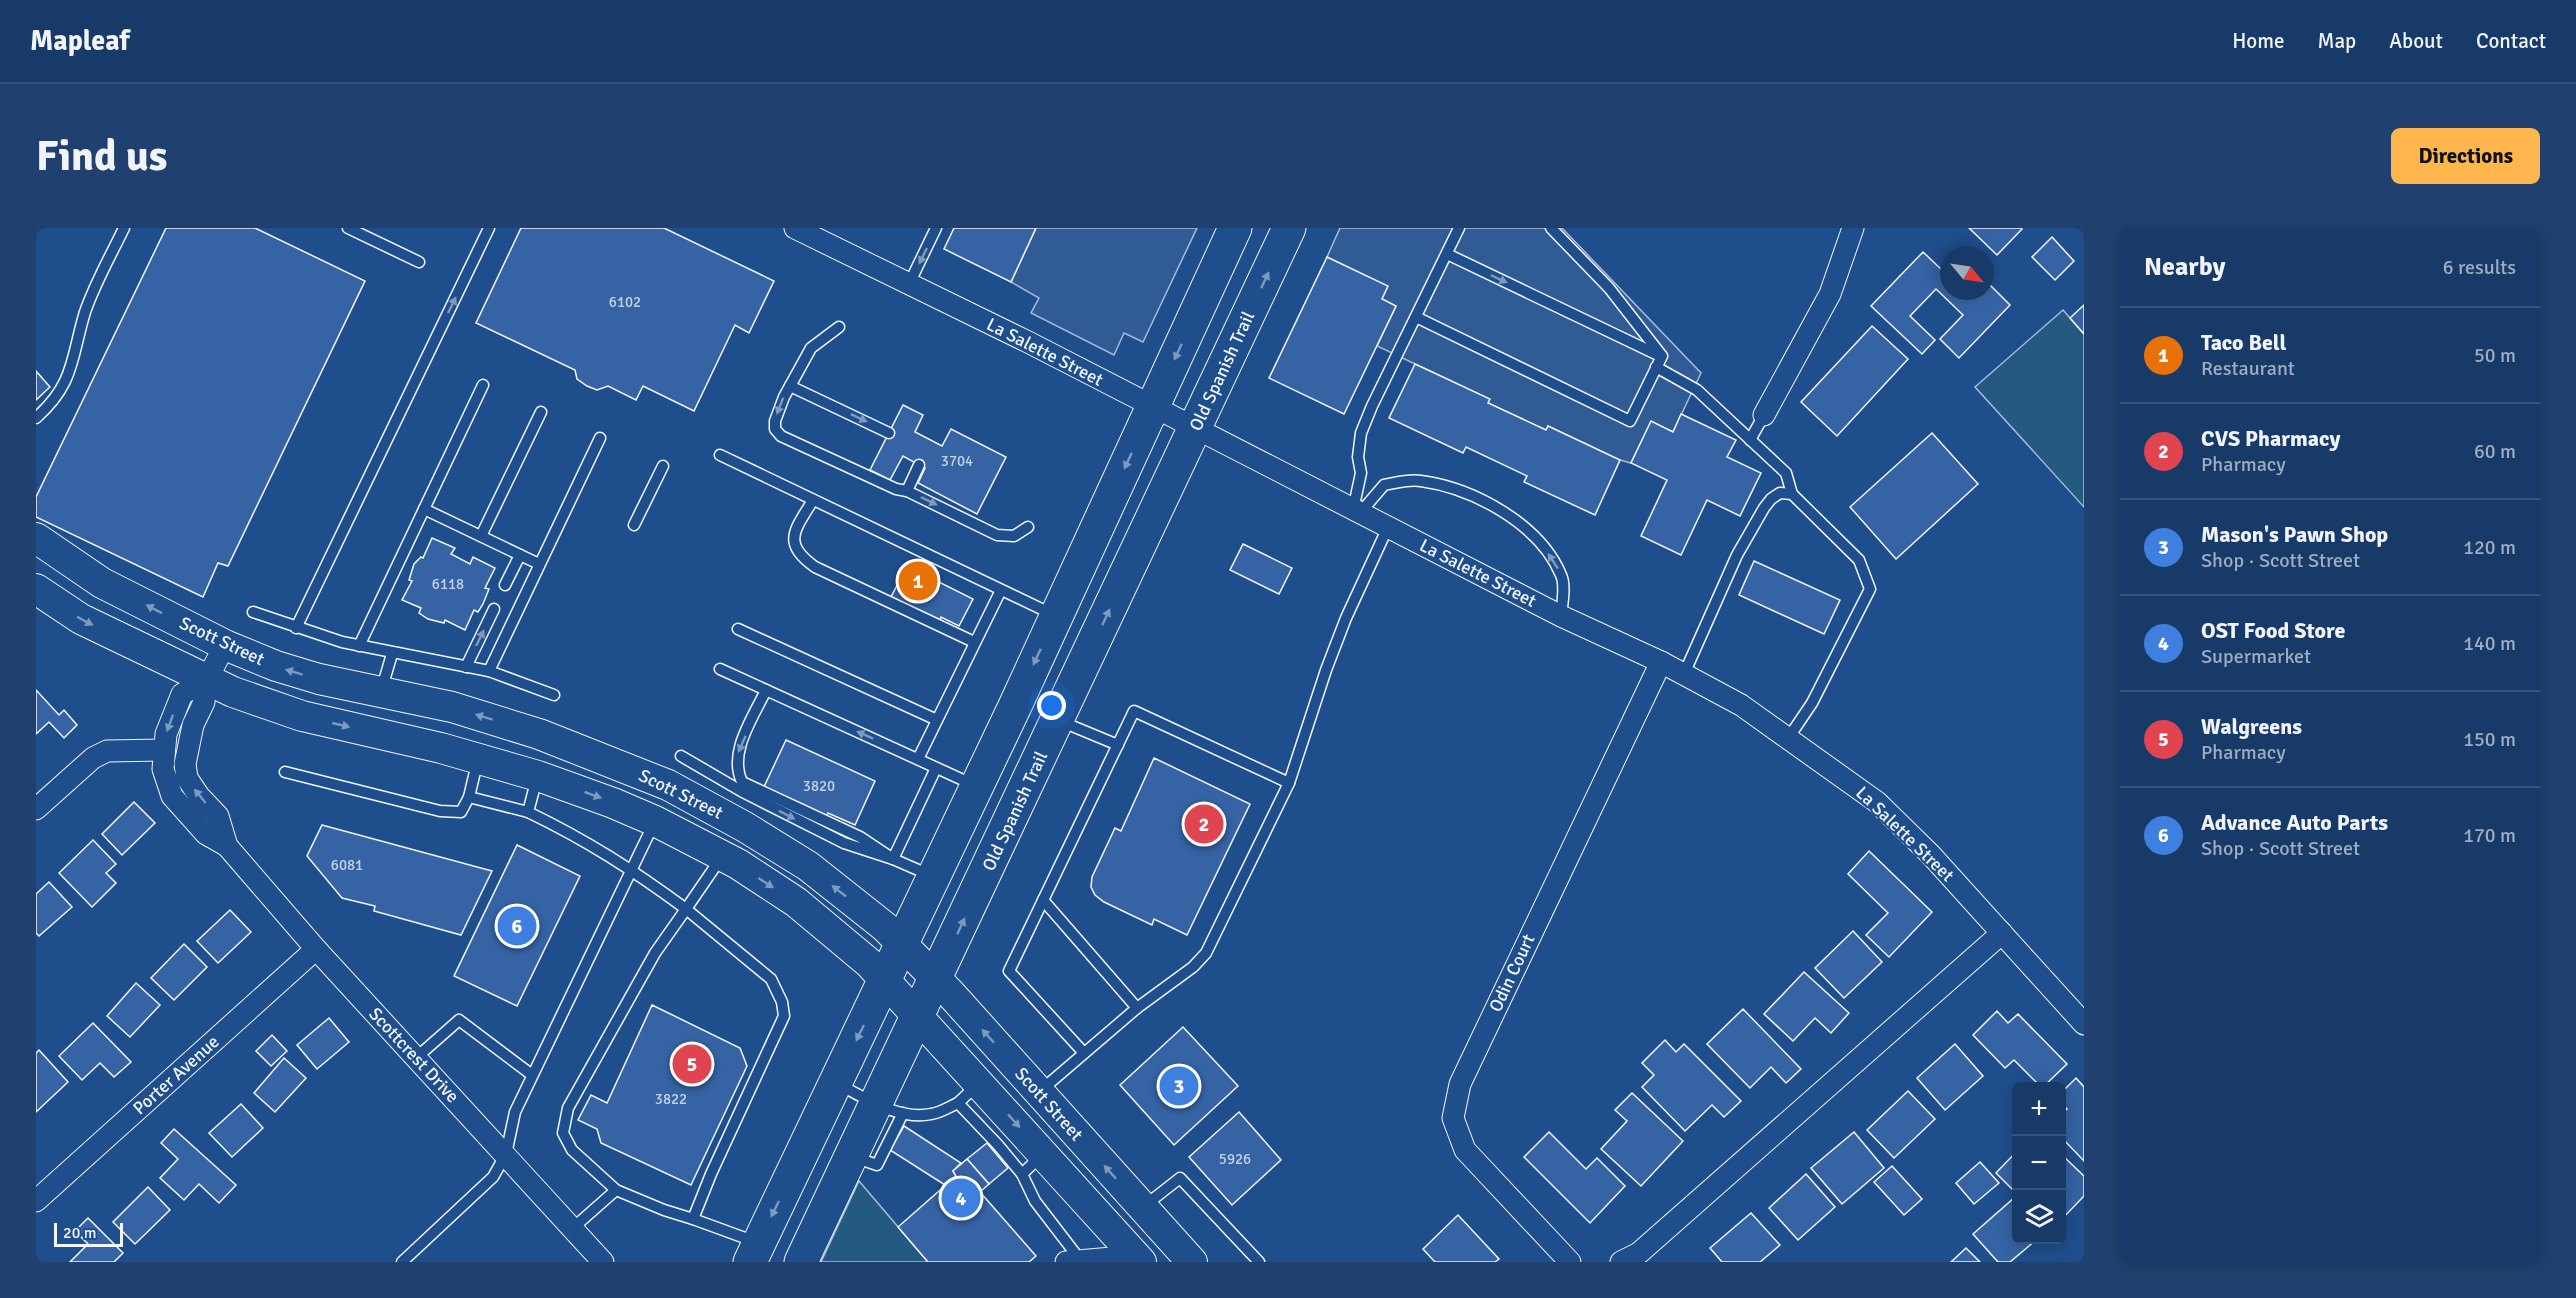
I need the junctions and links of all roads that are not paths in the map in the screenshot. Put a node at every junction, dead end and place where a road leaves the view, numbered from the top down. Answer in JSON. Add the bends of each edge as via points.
{"nodes":[{"id":1,"x":124,"y":228,"type":"edge"},
{"id":2,"x":348,"y":228,"type":"edge"},
{"id":3,"x":489,"y":228,"type":"edge"},
{"id":4,"x":795,"y":228,"type":"edge"},
{"id":5,"x":936,"y":228,"type":"edge"},
{"id":6,"x":1235,"y":228,"type":"edge"},
{"id":7,"x":1289,"y":228,"type":"edge"},
{"id":8,"x":1459,"y":228,"type":"edge"},
{"id":9,"x":1551,"y":228,"type":"edge"},
{"id":10,"x":1853,"y":228,"type":"edge"},
{"id":11,"x":1447,"y":254,"type":"junction"},
{"id":12,"x":419,"y":262,"type":"dead end"},
{"id":13,"x":909,"y":284,"type":"junction"},
{"id":14,"x":1416,"y":317,"type":"junction"},
{"id":15,"x":839,"y":327,"type":"dead end"},
{"id":16,"x":1662,"y":356,"type":"junction"},
{"id":17,"x":1656,"y":367,"type":"junction"},
{"id":18,"x":483,"y":385,"type":"dead end"},
{"id":19,"x":790,"y":386,"type":"junction"},
{"id":20,"x":1152,"y":407,"type":"junction"},
{"id":21,"x":541,"y":412,"type":"dead end"},
{"id":22,"x":1764,"y":415,"type":"joint"},
{"id":23,"x":36,"y":418,"type":"edge"},
{"id":24,"x":1195,"y":429,"type":"junction"},
{"id":25,"x":889,"y":433,"type":"dead end"},
{"id":26,"x":600,"y":438,"type":"dead end"},
{"id":27,"x":1750,"y":440,"type":"junction"},
{"id":28,"x":720,"y":455,"type":"dead end"},
{"id":29,"x":919,"y":465,"type":"dead end"},
{"id":30,"x":663,"y":466,"type":"dead end"},
{"id":31,"x":907,"y":491,"type":"junction"},
{"id":32,"x":1792,"y":494,"type":"junction"},
{"id":33,"x":813,"y":500,"type":"junction"},
{"id":34,"x":424,"y":509,"type":"junction"},
{"id":35,"x":1357,"y":512,"type":"junction"},
{"id":36,"x":634,"y":525,"type":"dead end"},
{"id":37,"x":1028,"y":527,"type":"dead end"},
{"id":38,"x":1388,"y":527,"type":"junction"},
{"id":39,"x":480,"y":536,"type":"junction"},
{"id":40,"x":36,"y":538,"type":"edge"},
{"id":41,"x":520,"y":555,"type":"junction"},
{"id":42,"x":539,"y":564,"type":"junction"},
{"id":43,"x":506,"y":585,"type":"dead end"},
{"id":44,"x":36,"y":589,"type":"edge"},
{"id":45,"x":1001,"y":590,"type":"junction"},
{"id":46,"x":495,"y":609,"type":"dead end"},
{"id":47,"x":253,"y":612,"type":"dead end"},
{"id":48,"x":1056,"y":616,"type":"junction"},
{"id":49,"x":1561,"y":616,"type":"junction"},
{"id":50,"x":296,"y":628,"type":"junction"},
{"id":51,"x":738,"y":629,"type":"dead end"},
{"id":52,"x":974,"y":642,"type":"junction"},
{"id":53,"x":225,"y":645,"type":"junction"},
{"id":54,"x":358,"y":646,"type":"junction"},
{"id":55,"x":392,"y":654,"type":"junction"},
{"id":56,"x":1661,"y":662,"type":"junction"},
{"id":57,"x":466,"y":667,"type":"junction"},
{"id":58,"x":720,"y":669,"type":"dead end"},
{"id":59,"x":489,"y":671,"type":"junction"},
{"id":60,"x":1684,"y":674,"type":"junction"},
{"id":61,"x":206,"y":681,"type":"junction"},
{"id":62,"x":766,"y":690,"type":"junction"},
{"id":63,"x":381,"y":692,"type":"junction"},
{"id":64,"x":554,"y":695,"type":"dead end"},
{"id":65,"x":1015,"y":706,"type":"junction"},
{"id":66,"x":937,"y":720,"type":"junction"},
{"id":67,"x":1058,"y":721,"type":"junction"},
{"id":68,"x":539,"y":734,"type":"junction"},
{"id":69,"x":1789,"y":737,"type":"junction"},
{"id":70,"x":1118,"y":745,"type":"junction"},
{"id":71,"x":163,"y":750,"type":"junction"},
{"id":72,"x":681,"y":756,"type":"dead end"},
{"id":73,"x":478,"y":758,"type":"junction"},
{"id":74,"x":918,"y":759,"type":"junction"},
{"id":75,"x":936,"y":768,"type":"junction"},
{"id":76,"x":285,"y":772,"type":"dead end"},
{"id":77,"x":538,"y":776,"type":"junction"},
{"id":78,"x":1288,"y":783,"type":"junction"},
{"id":79,"x":977,"y":786,"type":"junction"},
{"id":80,"x":469,"y":797,"type":"junction"},
{"id":81,"x":36,"y":809,"type":"edge"},
{"id":82,"x":528,"y":812,"type":"junction"},
{"id":83,"x":655,"y":821,"type":"junction"},
{"id":84,"x":227,"y":846,"type":"junction"},
{"id":85,"x":723,"y":856,"type":"junction"},
{"id":86,"x":893,"y":859,"type":"junction"},
{"id":87,"x":631,"y":868,"type":"junction"},
{"id":88,"x":934,"y":876,"type":"junction"},
{"id":89,"x":1043,"y":900,"type":"junction"},
{"id":90,"x":687,"y":909,"type":"junction"},
{"id":91,"x":2002,"y":933,"type":"junction"},
{"id":92,"x":902,"y":945,"type":"junction"},
{"id":93,"x":316,"y":949,"type":"junction"},
{"id":94,"x":936,"y":979,"type":"junction"},
{"id":95,"x":885,"y":980,"type":"junction"},
{"id":96,"x":1137,"y":1008,"type":"junction"},
{"id":97,"x":918,"y":1016,"type":"junction"},
{"id":98,"x":2084,"y":1024,"type":"edge"},
{"id":99,"x":1084,"y":1053,"type":"junction"},
{"id":100,"x":417,"y":1057,"type":"junction"},
{"id":101,"x":532,"y":1076,"type":"junction"},
{"id":102,"x":836,"y":1082,"type":"junction"},
{"id":103,"x":979,"y":1083,"type":"junction"},
{"id":104,"x":1039,"y":1092,"type":"junction"},
{"id":105,"x":958,"y":1103,"type":"junction"},
{"id":106,"x":890,"y":1108,"type":"junction"},
{"id":107,"x":506,"y":1154,"type":"junction"},
{"id":108,"x":1043,"y":1154,"type":"junction"},
{"id":109,"x":1022,"y":1174,"type":"junction"},
{"id":110,"x":616,"y":1190,"type":"junction"},
{"id":111,"x":36,"y":1201,"type":"edge"},
{"id":112,"x":1143,"y":1208,"type":"junction"},
{"id":113,"x":693,"y":1219,"type":"junction"},
{"id":114,"x":573,"y":1228,"type":"junction"},
{"id":115,"x":1162,"y":1230,"type":"junction"},
{"id":116,"x":752,"y":1256,"type":"edge"},
{"id":117,"x":1138,"y":1259,"type":"edge"},
{"id":118,"x":1076,"y":1261,"type":"edge"},
{"id":119,"x":402,"y":1262,"type":"edge"},
{"id":120,"x":603,"y":1262,"type":"edge"},
{"id":121,"x":801,"y":1262,"type":"edge"},
{"id":122,"x":1192,"y":1262,"type":"edge"},
{"id":123,"x":1259,"y":1262,"type":"edge"},
{"id":124,"x":1570,"y":1262,"type":"edge"},
{"id":125,"x":1621,"y":1262,"type":"edge"}],
"edges":[{"from":1,"to":23,"type":"lane","via":[[85,313],[65,385]]},
{"from":2,"to":12,"type":"lane"},
{"from":50,"to":3,"type":"lane","one_way":true},
{"from":4,"to":13,"type":"street","name":"La Salette Street"},
{"from":5,"to":13,"type":"lane","one_way":true},
{"from":6,"to":20,"type":"main road","one_way":true},
{"from":24,"to":7,"type":"main road","name":"Old Spanish Trail","one_way":true},
{"from":8,"to":11,"type":"lane"},
{"from":9,"to":16,"type":"lane","via":[[1609,288]]},
{"from":10,"to":22,"type":"street","via":[[1830,294]]},
{"from":11,"to":14,"type":"lane"},
{"from":11,"to":16,"type":"lane","one_way":true},
{"from":13,"to":20,"type":"street","name":"La Salette Street"},
{"from":14,"to":17,"type":"lane","via":[[1630,421]]},
{"from":14,"to":35,"type":"lane","via":[[1361,433]]},
{"from":15,"to":19,"type":"lane","via":[[812,348]]},
{"from":16,"to":17,"type":"lane"},
{"from":17,"to":27,"type":"lane","via":[[1697,390]]},
{"from":18,"to":34,"type":"lane"},
{"from":19,"to":25,"type":"lane","one_way":true},
{"from":19,"to":31,"type":"lane","one_way":true,"via":[[775,421],[781,436]]},
{"from":20,"to":24,"type":"street","name":"La Salette Street"},
{"from":20,"to":48,"type":"main road","one_way":true},
{"from":21,"to":39,"type":"lane"},
{"from":22,"to":27,"type":"lane"},
{"from":24,"to":35,"type":"street","name":"La Salette Street"},
{"from":67,"to":24,"type":"main road","name":"Old Spanish Trail","one_way":true},
{"from":26,"to":42,"type":"lane"},
{"from":27,"to":32,"type":"lane","via":[[1786,473]]},
{"from":28,"to":33,"type":"lane"},
{"from":29,"to":31,"type":"lane"},
{"from":30,"to":36,"type":"lane"},
{"from":31,"to":37,"type":"lane","one_way":true,"via":[[997,535],[1014,536]]},
{"from":32,"to":60,"type":"lane","via":[[1780,493],[1764,508],[1737,555]]},
{"from":32,"to":69,"type":"lane","via":[[1859,560],[1870,589],[1812,703]]},
{"from":33,"to":45,"type":"lane"},
{"from":33,"to":52,"type":"lane","via":[[794,533],[802,558]]},
{"from":34,"to":39,"type":"lane"},
{"from":34,"to":54,"type":"lane"},
{"from":35,"to":38,"type":"street","name":"La Salette Street"},
{"from":49,"to":35,"type":"lane","one_way":true,"via":[[1563,577],[1550,555],[1525,528],[1492,504],[1456,488],[1418,480],[1384,484]]},
{"from":38,"to":49,"type":"street","name":"La Salette Street"},
{"from":38,"to":78,"type":"lane","via":[[1346,618]]},
{"from":39,"to":41,"type":"lane"},
{"from":53,"to":40,"type":"main road","name":"Scott Street","one_way":true,"via":[[102,583]]},
{"from":41,"to":42,"type":"lane"},
{"from":41,"to":43,"type":"lane"},
{"from":42,"to":59,"type":"lane"},
{"from":44,"to":61,"type":"main road","name":"Scott Street","one_way":true,"via":[[81,619]]},
{"from":45,"to":48,"type":"lane"},
{"from":45,"to":52,"type":"lane"},
{"from":57,"to":46,"type":"lane","one_way":true},
{"from":47,"to":50,"type":"lane"},
{"from":48,"to":65,"type":"main road","one_way":true},
{"from":49,"to":56,"type":"street","name":"La Salette Street"},
{"from":50,"to":54,"type":"lane"},
{"from":51,"to":66,"type":"lane"},
{"from":52,"to":66,"type":"lane"},
{"from":53,"to":61,"type":"street","name":"Scottcrest Drive"},
{"from":63,"to":53,"type":"main road","name":"Scott Street","one_way":true,"via":[[319,679]]},
{"from":54,"to":55,"type":"lane"},
{"from":55,"to":57,"type":"lane"},
{"from":55,"to":63,"type":"lane"},
{"from":56,"to":60,"type":"street","name":"La Salette Street"},
{"from":56,"to":124,"type":"street","name":"Odin Court","via":[[1460,1084],[1454,1118],[1465,1150]]},
{"from":57,"to":59,"type":"lane"},
{"from":58,"to":62,"type":"lane"},
{"from":59,"to":64,"type":"lane"},
{"from":60,"to":69,"type":"street","name":"La Salette Street"},
{"from":61,"to":71,"type":"street","name":"Scottcrest Drive","one_way":true,"via":[[182,694]]},
{"from":61,"to":73,"type":"main road","name":"Scott Street","one_way":true,"via":[[302,716]]},
{"from":84,"to":61,"type":"street","name":"Scottcrest Drive","one_way":true,"via":[[218,816],[187,778],[185,764],[193,725],[204,702]]},
{"from":74,"to":62,"type":"lane","one_way":true},
{"from":62,"to":86,"type":"lane","one_way":true,"via":[[738,752],[742,782],[860,837]]},
{"from":68,"to":63,"type":"main road","name":"Scott Street","one_way":true,"via":[[452,707]]},
{"from":65,"to":67,"type":"main road"},
{"from":65,"to":79,"type":"main road"},
{"from":66,"to":74,"type":"lane"},
{"from":67,"to":70,"type":"lane"},
{"from":94,"to":67,"type":"main road","name":"Old Spanish Trail","one_way":true},
{"from":68,"to":77,"type":"main road"},
{"from":92,"to":68,"type":"main road","name":"Scott Street","one_way":true,"via":[[808,866],[745,826],[668,785]]},
{"from":69,"to":91,"type":"street","name":"La Salette Street","via":[[1877,802]]},
{"from":70,"to":78,"type":"lane","via":[[1134,711]]},
{"from":70,"to":89,"type":"lane"},
{"from":71,"to":81,"type":"street","via":[[107,751],[93,758]]},
{"from":71,"to":84,"type":"street","name":"Scottcrest Drive","via":[[172,796],[206,834]]},
{"from":72,"to":86,"type":"lane","one_way":true,"via":[[844,843]]},
{"from":73,"to":77,"type":"main road","name":"Scott Street"},
{"from":73,"to":80,"type":"lane"},
{"from":74,"to":75,"type":"lane"},
{"from":75,"to":79,"type":"lane"},
{"from":75,"to":86,"type":"lane"},
{"from":76,"to":80,"type":"lane","via":[[440,811],[461,812]]},
{"from":77,"to":82,"type":"lane"},
{"from":77,"to":83,"type":"main road","name":"Scott Street","one_way":true},
{"from":78,"to":96,"type":"lane","via":[[1206,953],[1193,968]]},
{"from":79,"to":88,"type":"main road"},
{"from":80,"to":82,"type":"lane"},
{"from":82,"to":87,"type":"lane"},
{"from":83,"to":85,"type":"main road","name":"Scott Street"},
{"from":83,"to":87,"type":"lane"},
{"from":84,"to":93,"type":"street","name":"Scottcrest Drive"},
{"from":85,"to":90,"type":"lane"},
{"from":85,"to":95,"type":"main road","name":"Scott Street","one_way":true,"via":[[796,902]]},
{"from":86,"to":88,"type":"lane"},
{"from":87,"to":90,"type":"lane"},
{"from":87,"to":101,"type":"lane"},
{"from":88,"to":92,"type":"main road"},
{"from":89,"to":96,"type":"lane"},
{"from":89,"to":99,"type":"lane","via":[[1009,971]]},
{"from":90,"to":110,"type":"lane","via":[[655,953],[568,1108],[563,1133],[572,1150]]},
{"from":90,"to":113,"type":"lane","via":[[771,979],[784,1016]]},
{"from":91,"to":98,"type":"street","name":"La Salette Street"},
{"from":91,"to":125,"type":"street","via":[[1639,1253]]},
{"from":92,"to":94,"type":"main road","name":"Scott Street"},
{"from":92,"to":95,"type":"main road"},
{"from":93,"to":100,"type":"street","name":"Scottcrest Drive"},
{"from":93,"to":111,"type":"street","name":"Porter Avenue"},
{"from":94,"to":97,"type":"main road","name":"Old Spanish Trail"},
{"from":104,"to":94,"type":"main road","name":"Scott Street","one_way":true},
{"from":95,"to":97,"type":"main road","name":"Scott Street"},
{"from":95,"to":102,"type":"main road","one_way":true},
{"from":96,"to":99,"type":"lane"},
{"from":97,"to":103,"type":"main road","name":"Scott Street"},
{"from":97,"to":106,"type":"main road","name":"Old Spanish Trail"},
{"from":99,"to":104,"type":"lane"},
{"from":100,"to":101,"type":"lane","via":[[459,1020]]},
{"from":100,"to":107,"type":"street","name":"Scottcrest Drive"},
{"from":101,"to":107,"type":"lane","via":[[515,1112]]},
{"from":102,"to":106,"type":"lane"},
{"from":102,"to":116,"type":"main road","one_way":true},
{"from":103,"to":105,"type":"lane"},
{"from":103,"to":108,"type":"main road","name":"Scott Street","one_way":true},
{"from":112,"to":104,"type":"main road","name":"Scott Street","one_way":true},
{"from":105,"to":106,"type":"lane","via":[[932,1114],[911,1116]]},
{"from":105,"to":109,"type":"lane"},
{"from":106,"to":121,"type":"main road","name":"Old Spanish Trail","via":[[851,1156]]},
{"from":107,"to":114,"type":"street","name":"Scottcrest Drive"},
{"from":107,"to":119,"type":"lane","via":[[493,1177]]},
{"from":108,"to":109,"type":"lane"},
{"from":108,"to":117,"type":"main road","name":"Scott Street"},
{"from":109,"to":118,"type":"lane","via":[[1035,1201]]},
{"from":110,"to":113,"type":"lane"},
{"from":110,"to":114,"type":"lane"},
{"from":112,"to":115,"type":"main road","name":"Scott Street"},
{"from":112,"to":123,"type":"lane","via":[[1180,1178]]},
{"from":113,"to":116,"type":"lane"},
{"from":114,"to":120,"type":"street","name":"Scottcrest Drive"},
{"from":115,"to":117,"type":"main road"},
{"from":115,"to":122,"type":"main road","name":"Scott Street"},
{"from":117,"to":118,"type":"street"}]}
